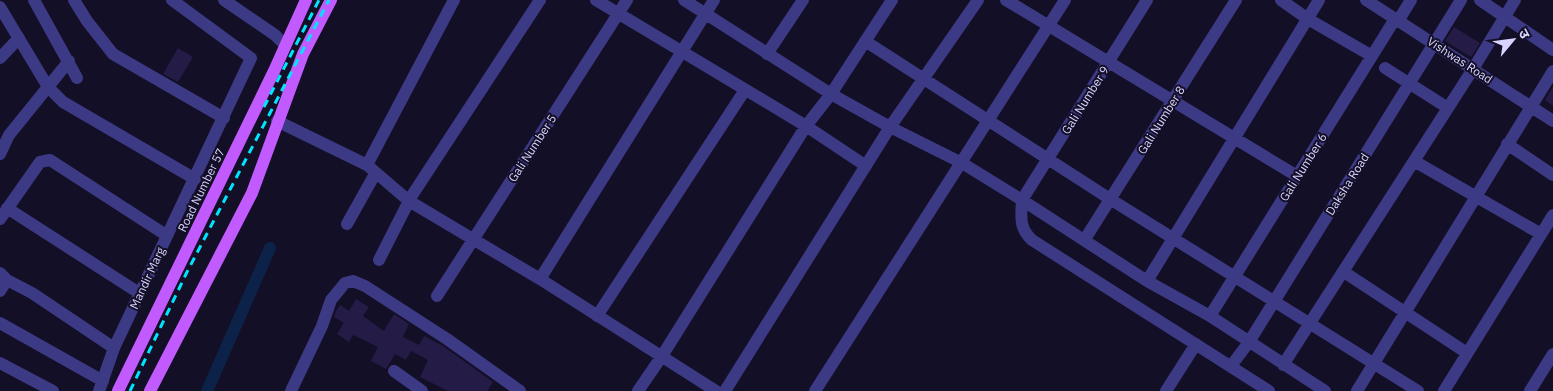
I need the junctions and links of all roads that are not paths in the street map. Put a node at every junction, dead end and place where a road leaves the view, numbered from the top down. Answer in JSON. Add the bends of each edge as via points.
{"nodes":[{"id":1,"x":34,"y":0,"type":"edge"},
{"id":2,"x":74,"y":0,"type":"edge"},
{"id":3,"x":172,"y":0,"type":"edge"},
{"id":4,"x":224,"y":0,"type":"edge"},
{"id":5,"x":331,"y":0,"type":"edge"},
{"id":6,"x":454,"y":0,"type":"edge"},
{"id":7,"x":540,"y":0,"type":"edge"},
{"id":8,"x":596,"y":0,"type":"edge"},
{"id":9,"x":626,"y":0,"type":"edge"},
{"id":10,"x":684,"y":0,"type":"edge"},
{"id":11,"x":714,"y":0,"type":"edge"},
{"id":12,"x":803,"y":0,"type":"edge"},
{"id":13,"x":892,"y":0,"type":"edge"},
{"id":14,"x":978,"y":0,"type":"edge"},
{"id":15,"x":1006,"y":0,"type":"edge"},
{"id":16,"x":1065,"y":0,"type":"edge"},
{"id":17,"x":1147,"y":0,"type":"edge"},
{"id":18,"x":1236,"y":0,"type":"edge"},
{"id":19,"x":1281,"y":0,"type":"edge"},
{"id":20,"x":1319,"y":0,"type":"edge"},
{"id":21,"x":1366,"y":0,"type":"edge"},
{"id":22,"x":1411,"y":0,"type":"edge"},
{"id":23,"x":1461,"y":0,"type":"edge"},
{"id":24,"x":1480,"y":0,"type":"edge"},
{"id":25,"x":1515,"y":0,"type":"edge"},
{"id":26,"x":304,"y":1,"type":"edge"},
{"id":27,"x":0,"y":7,"type":"edge"},
{"id":28,"x":618,"y":13,"type":"junction"},
{"id":29,"x":705,"y":15,"type":"junction"},
{"id":30,"x":1505,"y":17,"type":"junction"},
{"id":31,"x":1308,"y":19,"type":"junction"},
{"id":32,"x":1397,"y":20,"type":"junction"},
{"id":33,"x":1048,"y":26,"type":"junction"},
{"id":34,"x":19,"y":38,"type":"junction"},
{"id":35,"x":865,"y":41,"type":"junction"},
{"id":36,"x":1434,"y":43,"type":"junction"},
{"id":37,"x":284,"y":44,"type":"junction"},
{"id":38,"x":1553,"y":50,"type":"edge"},
{"id":39,"x":682,"y":51,"type":"junction"},
{"id":40,"x":767,"y":54,"type":"junction"},
{"id":41,"x":1372,"y":56,"type":"junction"},
{"id":42,"x":0,"y":58,"type":"edge"},
{"id":43,"x":69,"y":61,"type":"junction"},
{"id":44,"x":1108,"y":63,"type":"junction"},
{"id":45,"x":1385,"y":68,"type":"dead end"},
{"id":46,"x":1473,"y":69,"type":"junction"},
{"id":47,"x":1553,"y":71,"type":"edge"},
{"id":48,"x":77,"y":78,"type":"dead end"},
{"id":49,"x":923,"y":79,"type":"junction"},
{"id":50,"x":1409,"y":84,"type":"junction"},
{"id":51,"x":48,"y":87,"type":"junction"},
{"id":52,"x":745,"y":90,"type":"junction"},
{"id":53,"x":831,"y":94,"type":"junction"},
{"id":54,"x":1172,"y":102,"type":"junction"},
{"id":55,"x":1531,"y":106,"type":"junction"},
{"id":56,"x":1448,"y":108,"type":"junction"},
{"id":57,"x":224,"y":118,"type":"junction"},
{"id":58,"x":277,"y":121,"type":"junction"},
{"id":59,"x":988,"y":121,"type":"junction"},
{"id":60,"x":1553,"y":121,"type":"edge"},
{"id":61,"x":806,"y":126,"type":"junction"},
{"id":62,"x":890,"y":127,"type":"junction"},
{"id":63,"x":5,"y":139,"type":"edge"},
{"id":64,"x":1234,"y":140,"type":"junction"},
{"id":65,"x":1507,"y":144,"type":"junction"},
{"id":66,"x":0,"y":154,"type":"edge"},
{"id":67,"x":1048,"y":159,"type":"junction"},
{"id":68,"x":1414,"y":160,"type":"junction"},
{"id":69,"x":962,"y":163,"type":"junction"},
{"id":70,"x":866,"y":166,"type":"junction"},
{"id":71,"x":368,"y":167,"type":"junction"},
{"id":72,"x":1553,"y":175,"type":"edge"},
{"id":73,"x":1297,"y":176,"type":"junction"},
{"id":74,"x":195,"y":178,"type":"junction"},
{"id":75,"x":1476,"y":196,"type":"junction"},
{"id":76,"x":1110,"y":199,"type":"junction"},
{"id":77,"x":1022,"y":200,"type":"junction"},
{"id":78,"x":409,"y":201,"type":"junction"},
{"id":79,"x":4,"y":213,"type":"edge"},
{"id":80,"x":1553,"y":215,"type":"edge"},
{"id":81,"x":347,"y":224,"type":"dead end"},
{"id":82,"x":166,"y":234,"type":"junction"},
{"id":83,"x":1541,"y":234,"type":"junction"},
{"id":84,"x":1174,"y":237,"type":"junction"},
{"id":85,"x":473,"y":239,"type":"junction"},
{"id":86,"x":1085,"y":239,"type":"junction"},
{"id":87,"x":379,"y":260,"type":"dead end"},
{"id":88,"x":1344,"y":272,"type":"junction"},
{"id":89,"x":4,"y":276,"type":"edge"},
{"id":90,"x":1236,"y":276,"type":"junction"},
{"id":91,"x":540,"y":278,"type":"junction"},
{"id":92,"x":1148,"y":281,"type":"junction"},
{"id":93,"x":0,"y":291,"type":"edge"},
{"id":94,"x":139,"y":293,"type":"junction"},
{"id":95,"x":437,"y":296,"type":"dead end"},
{"id":96,"x":1274,"y":301,"type":"junction"},
{"id":97,"x":1405,"y":311,"type":"junction"},
{"id":98,"x":597,"y":316,"type":"junction"},
{"id":99,"x":1210,"y":316,"type":"junction"},
{"id":100,"x":0,"y":323,"type":"edge"},
{"id":101,"x":1311,"y":324,"type":"junction"},
{"id":102,"x":1249,"y":342,"type":"junction"},
{"id":103,"x":1196,"y":344,"type":"junction"},
{"id":104,"x":114,"y":348,"type":"junction"},
{"id":105,"x":1467,"y":353,"type":"junction"},
{"id":106,"x":1553,"y":354,"type":"edge"},
{"id":107,"x":662,"y":356,"type":"junction"},
{"id":108,"x":0,"y":363,"type":"edge"},
{"id":109,"x":1376,"y":363,"type":"junction"},
{"id":110,"x":1283,"y":365,"type":"junction"},
{"id":111,"x":1231,"y":366,"type":"junction"},
{"id":112,"x":394,"y":371,"type":"dead end"},
{"id":113,"x":101,"y":386,"type":"edge"},
{"id":114,"x":53,"y":391,"type":"edge"},
{"id":115,"x":118,"y":391,"type":"edge"},
{"id":116,"x":150,"y":391,"type":"edge"},
{"id":117,"x":291,"y":391,"type":"edge"},
{"id":118,"x":422,"y":391,"type":"edge"},
{"id":119,"x":520,"y":391,"type":"edge"},
{"id":120,"x":638,"y":391,"type":"edge"},
{"id":121,"x":716,"y":391,"type":"edge"},
{"id":122,"x":725,"y":391,"type":"edge"},
{"id":123,"x":816,"y":391,"type":"edge"},
{"id":124,"x":1166,"y":391,"type":"edge"},
{"id":125,"x":1269,"y":391,"type":"edge"},
{"id":126,"x":1325,"y":391,"type":"edge"},
{"id":127,"x":1357,"y":391,"type":"edge"},
{"id":128,"x":1418,"y":391,"type":"edge"},
{"id":129,"x":1444,"y":391,"type":"edge"},
{"id":130,"x":1530,"y":391,"type":"edge"}],
"edges":[{"from":1,"to":43,"type":"street"},
{"from":2,"to":57,"type":"street","via":[[113,54]]},
{"from":3,"to":57,"type":"street","name":"Mandir Marg","via":[[251,58]]},
{"from":4,"to":37,"type":"street"},
{"from":5,"to":58,"type":"main road","via":[[303,54]]},
{"from":6,"to":71,"type":"street"},
{"from":7,"to":78,"type":"street"},
{"from":8,"to":28,"type":"street"},
{"from":9,"to":28,"type":"street","name":"Gali Number 5"},
{"from":10,"to":29,"type":"street"},
{"from":11,"to":29,"type":"street"},
{"from":12,"to":40,"type":"street"},
{"from":13,"to":35,"type":"street"},
{"from":14,"to":49,"type":"street"},
{"from":15,"to":33,"type":"street"},
{"from":16,"to":33,"type":"street"},
{"from":17,"to":44,"type":"street","name":"Gali Number 9"},
{"from":18,"to":54,"type":"street","name":"Gali Number 8"},
{"from":19,"to":31,"type":"street"},
{"from":20,"to":31,"type":"street"},
{"from":21,"to":32,"type":"street","name":"Vishwas Road"},
{"from":22,"to":32,"type":"street","name":"Gali Number 6"},
{"from":23,"to":36,"type":"street","name":"Daksha Road"},
{"from":24,"to":30,"type":"street"},
{"from":25,"to":30,"type":"street"},
{"from":26,"to":37,"type":"main road","name":"Road Number 57"},
{"from":27,"to":34,"type":"street"},
{"from":28,"to":39,"type":"street"},
{"from":28,"to":85,"type":"street","name":"Gali Number 5"},
{"from":29,"to":39,"type":"street"},
{"from":29,"to":40,"type":"street"},
{"from":30,"to":38,"type":"street"},
{"from":30,"to":46,"type":"street"},
{"from":31,"to":41,"type":"street"},
{"from":31,"to":64,"type":"street"},
{"from":32,"to":36,"type":"street","name":"Vishwas Road"},
{"from":32,"to":41,"type":"street","name":"Gali Number 6"},
{"from":33,"to":44,"type":"street"},
{"from":33,"to":59,"type":"street"},
{"from":34,"to":42,"type":"street"},
{"from":34,"to":51,"type":"street"},
{"from":35,"to":49,"type":"street"},
{"from":35,"to":53,"type":"street"},
{"from":36,"to":46,"type":"street","name":"Vishwas Road"},
{"from":36,"to":50,"type":"street","name":"Daksha Road"},
{"from":37,"to":115,"type":"main road","name":"Road Number 57","via":[[274,71]]},
{"from":39,"to":52,"type":"street"},
{"from":39,"to":91,"type":"street"},
{"from":40,"to":53,"type":"street"},
{"from":41,"to":73,"type":"street","name":"Gali Number 6"},
{"from":43,"to":48,"type":"street"},
{"from":43,"to":51,"type":"street"},
{"from":44,"to":54,"type":"street"},
{"from":44,"to":67,"type":"street","name":"Gali Number 9"},
{"from":45,"to":50,"type":"street"},
{"from":46,"to":55,"type":"street","name":"Vishwas Road"},
{"from":46,"to":56,"type":"street"},
{"from":47,"to":55,"type":"street"},
{"from":49,"to":59,"type":"street"},
{"from":49,"to":62,"type":"street"},
{"from":50,"to":56,"type":"street"},
{"from":50,"to":96,"type":"street","name":"Daksha Road"},
{"from":51,"to":63,"type":"street"},
{"from":51,"to":74,"type":"street","via":[[63,102]]},
{"from":52,"to":61,"type":"street"},
{"from":52,"to":98,"type":"street"},
{"from":53,"to":61,"type":"street"},
{"from":53,"to":62,"type":"street"},
{"from":54,"to":64,"type":"street"},
{"from":54,"to":76,"type":"street","name":"Gali Number 8"},
{"from":55,"to":60,"type":"street","name":"Vishwas Road"},
{"from":55,"to":65,"type":"street"},
{"from":56,"to":68,"type":"street"},
{"from":57,"to":74,"type":"street","name":"Mandir Marg"},
{"from":58,"to":71,"type":"street"},
{"from":58,"to":116,"type":"main road","via":[[252,193]]},
{"from":59,"to":67,"type":"street"},
{"from":59,"to":69,"type":"street"},
{"from":61,"to":70,"type":"street"},
{"from":61,"to":107,"type":"street"},
{"from":62,"to":69,"type":"street"},
{"from":62,"to":70,"type":"street"},
{"from":63,"to":66,"type":"street"},
{"from":64,"to":73,"type":"street"},
{"from":64,"to":84,"type":"street"},
{"from":65,"to":72,"type":"street"},
{"from":65,"to":75,"type":"street"},
{"from":67,"to":76,"type":"street"},
{"from":67,"to":77,"type":"street","name":"Gali Number 9"},
{"from":68,"to":75,"type":"street"},
{"from":68,"to":88,"type":"street"},
{"from":69,"to":77,"type":"street"},
{"from":69,"to":123,"type":"street"},
{"from":70,"to":122,"type":"street"},
{"from":71,"to":78,"type":"street"},
{"from":71,"to":81,"type":"street"},
{"from":73,"to":90,"type":"street","name":"Gali Number 6"},
{"from":74,"to":82,"type":"street","name":"Mandir Marg"},
{"from":75,"to":83,"type":"street"},
{"from":75,"to":97,"type":"street"},
{"from":76,"to":84,"type":"street"},
{"from":76,"to":86,"type":"street","name":"Gali Number 8"},
{"from":77,"to":86,"type":"street"},
{"from":77,"to":103,"type":"street","via":[[1021,224],[1024,233],[1032,240]]},
{"from":78,"to":85,"type":"street"},
{"from":78,"to":87,"type":"street"},
{"from":79,"to":82,"type":"street","via":[[40,162],[50,160]]},
{"from":79,"to":94,"type":"street"},
{"from":80,"to":83,"type":"street"},
{"from":82,"to":94,"type":"street","name":"Mandir Marg"},
{"from":83,"to":105,"type":"street"},
{"from":84,"to":90,"type":"street"},
{"from":84,"to":92,"type":"street"},
{"from":85,"to":91,"type":"street"},
{"from":85,"to":95,"type":"street","name":"Gali Number 5"},
{"from":86,"to":92,"type":"street"},
{"from":88,"to":97,"type":"street"},
{"from":88,"to":101,"type":"street"},
{"from":89,"to":93,"type":"street"},
{"from":89,"to":104,"type":"street"},
{"from":90,"to":96,"type":"street"},
{"from":90,"to":99,"type":"street","name":"Gali Number 6"},
{"from":91,"to":98,"type":"street"},
{"from":92,"to":99,"type":"street"},
{"from":94,"to":104,"type":"street","name":"Mandir Marg"},
{"from":96,"to":101,"type":"street"},
{"from":96,"to":102,"type":"street","name":"Daksha Road"},
{"from":97,"to":105,"type":"street"},
{"from":97,"to":109,"type":"street"},
{"from":98,"to":107,"type":"street"},
{"from":99,"to":102,"type":"street"},
{"from":100,"to":113,"type":"street"},
{"from":101,"to":109,"type":"street"},
{"from":101,"to":110,"type":"street"},
{"from":102,"to":110,"type":"street"},
{"from":102,"to":111,"type":"street","name":"Daksha Road"},
{"from":103,"to":111,"type":"street"},
{"from":103,"to":124,"type":"street"},
{"from":104,"to":113,"type":"street","name":"Mandir Marg"},
{"from":105,"to":129,"type":"street"},
{"from":106,"to":130,"type":"street"},
{"from":107,"to":120,"type":"street"},
{"from":107,"to":121,"type":"street"},
{"from":108,"to":114,"type":"street"},
{"from":109,"to":127,"type":"street"},
{"from":109,"to":128,"type":"street"},
{"from":110,"to":126,"type":"street"},
{"from":111,"to":125,"type":"street"},
{"from":112,"to":118,"type":"street"},
{"from":117,"to":119,"type":"street","via":[[331,300],[345,283],[354,282],[447,339]]}]}
